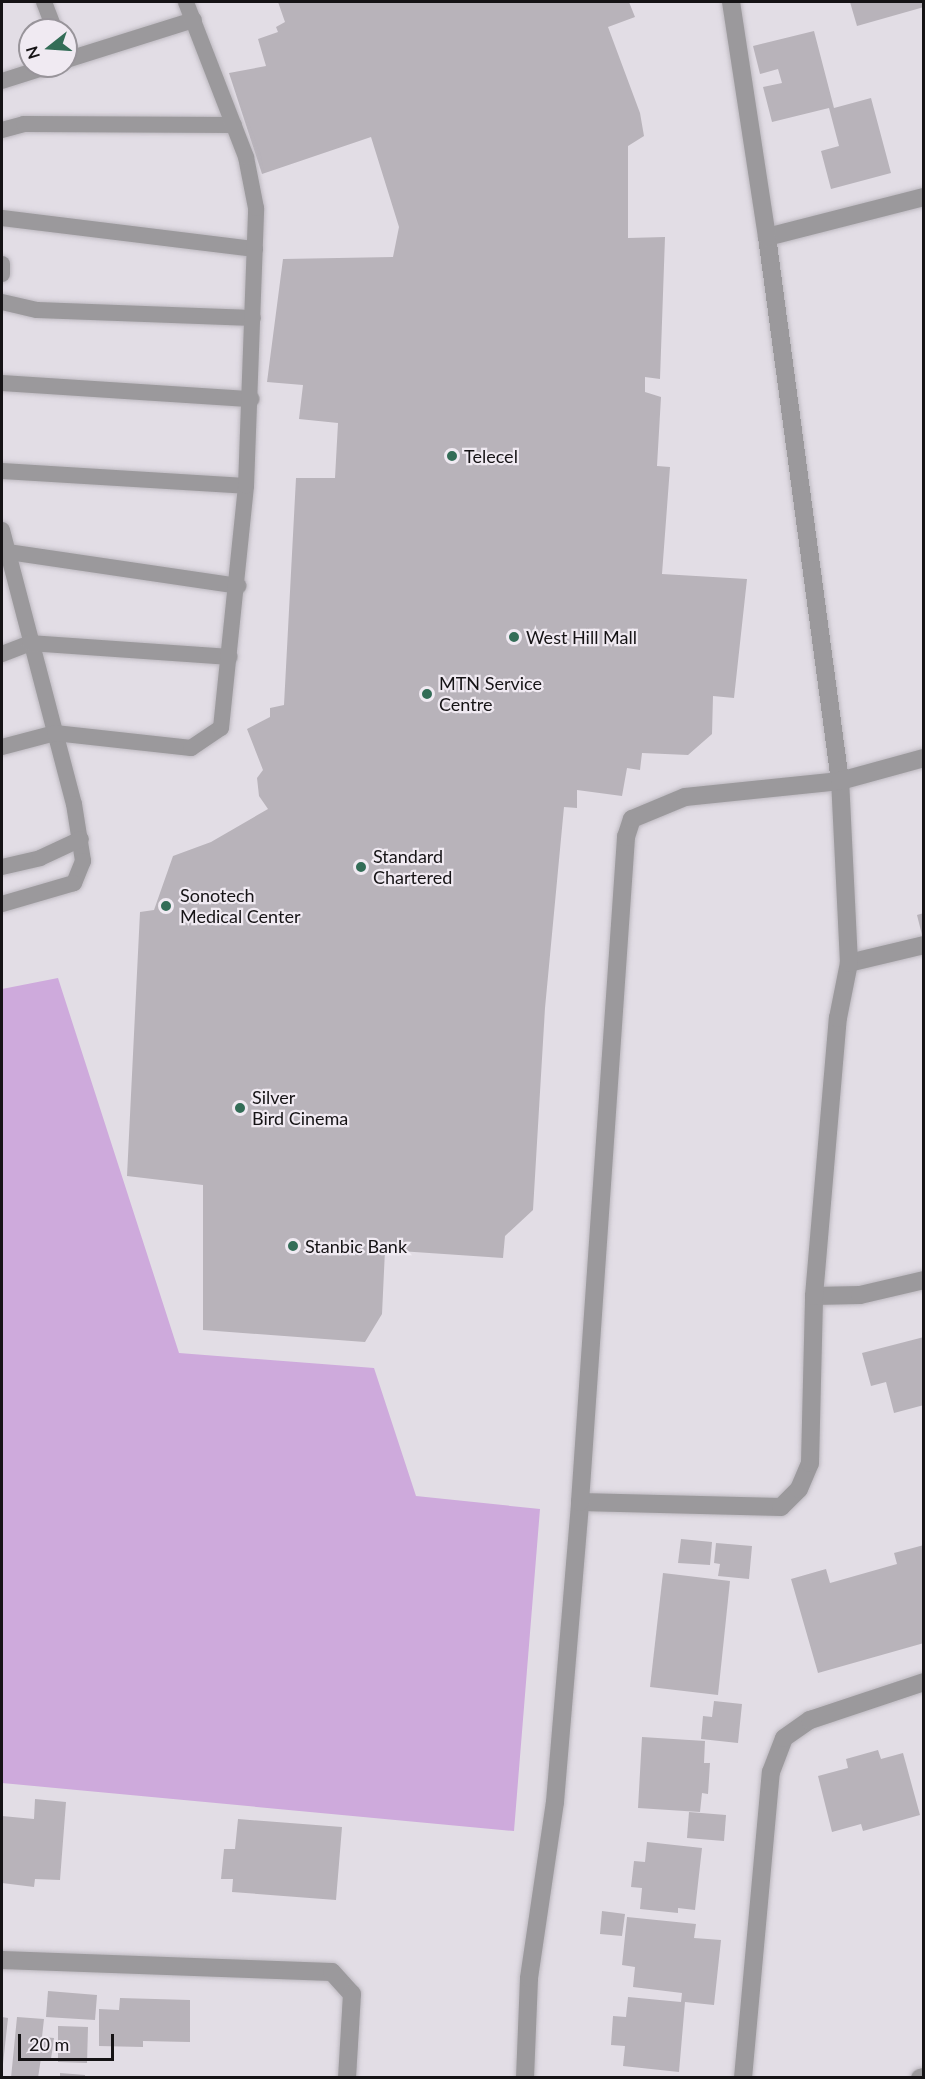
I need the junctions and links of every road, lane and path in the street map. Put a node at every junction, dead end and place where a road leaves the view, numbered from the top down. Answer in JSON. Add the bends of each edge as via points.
{"nodes":[{"id":1,"x":44,"y":2,"type":"edge"},
{"id":2,"x":186,"y":2,"type":"edge"},
{"id":3,"x":730,"y":2,"type":"edge"},
{"id":4,"x":50,"y":18,"type":"edge"},
{"id":5,"x":194,"y":20,"type":"junction"},
{"id":6,"x":78,"y":56,"type":"edge"},
{"id":7,"x":18,"y":76,"type":"edge"},
{"id":8,"x":2,"y":81,"type":"edge"},
{"id":9,"x":234,"y":125,"type":"junction"},
{"id":10,"x":2,"y":130,"type":"edge"},
{"id":11,"x":924,"y":197,"type":"edge"},
{"id":12,"x":2,"y":218,"type":"edge"},
{"id":13,"x":767,"y":237,"type":"junction"},
{"id":14,"x":255,"y":249,"type":"junction"},
{"id":15,"x":2,"y":264,"type":"edge"},
{"id":16,"x":2,"y":274,"type":"edge"},
{"id":17,"x":2,"y":302,"type":"edge"},
{"id":18,"x":253,"y":318,"type":"junction"},
{"id":19,"x":2,"y":383,"type":"edge"},
{"id":20,"x":251,"y":399,"type":"junction"},
{"id":21,"x":2,"y":471,"type":"edge"},
{"id":22,"x":246,"y":486,"type":"junction"},
{"id":23,"x":2,"y":530,"type":"edge"},
{"id":24,"x":4,"y":550,"type":"edge"},
{"id":25,"x":238,"y":586,"type":"junction"},
{"id":26,"x":30,"y":643,"type":"junction"},
{"id":27,"x":2,"y":654,"type":"edge"},
{"id":28,"x":230,"y":657,"type":"junction"},
{"id":29,"x":55,"y":733,"type":"junction"},
{"id":30,"x":2,"y":747,"type":"edge"},
{"id":31,"x":924,"y":758,"type":"edge"},
{"id":32,"x":840,"y":781,"type":"junction"},
{"id":33,"x":81,"y":838,"type":"junction"},
{"id":34,"x":2,"y":867,"type":"edge"},
{"id":35,"x":2,"y":904,"type":"edge"},
{"id":36,"x":924,"y":945,"type":"edge"},
{"id":37,"x":849,"y":963,"type":"junction"},
{"id":38,"x":924,"y":1280,"type":"edge"},
{"id":39,"x":814,"y":1296,"type":"junction"},
{"id":40,"x":580,"y":1502,"type":"junction"},
{"id":41,"x":924,"y":1682,"type":"edge"},
{"id":42,"x":2,"y":1960,"type":"edge"},
{"id":43,"x":348,"y":2078,"type":"edge"},
{"id":44,"x":525,"y":2078,"type":"edge"},
{"id":45,"x":743,"y":2078,"type":"edge"}],
"edges":[{"from":1,"to":4,"type":"lane"},
{"from":2,"to":5,"type":"lane"},
{"from":3,"to":13,"type":"street"},
{"from":5,"to":6,"type":"lane"},
{"from":5,"to":9,"type":"lane"},
{"from":7,"to":8,"type":"lane"},
{"from":9,"to":10,"type":"lane","via":[[24,124]]},
{"from":9,"to":14,"type":"lane","via":[[253,182]]},
{"from":11,"to":13,"type":"street"},
{"from":12,"to":14,"type":"lane"},
{"from":13,"to":32,"type":"street"},
{"from":14,"to":18,"type":"lane"},
{"from":15,"to":16,"type":"lane"},
{"from":17,"to":18,"type":"lane","via":[[37,310]]},
{"from":18,"to":20,"type":"lane"},
{"from":19,"to":20,"type":"lane"},
{"from":20,"to":22,"type":"lane"},
{"from":21,"to":22,"type":"lane"},
{"from":22,"to":25,"type":"lane"},
{"from":23,"to":24,"type":"lane"},
{"from":24,"to":25,"type":"lane"},
{"from":24,"to":26,"type":"lane"},
{"from":25,"to":28,"type":"lane"},
{"from":26,"to":27,"type":"lane"},
{"from":26,"to":28,"type":"lane"},
{"from":26,"to":29,"type":"lane"},
{"from":28,"to":29,"type":"lane","via":[[221,728],[191,748]]},
{"from":29,"to":30,"type":"lane"},
{"from":29,"to":33,"type":"lane"},
{"from":31,"to":32,"type":"street"},
{"from":32,"to":37,"type":"street"},
{"from":32,"to":40,"type":"street","via":[[685,797],[632,819],[626,837]]},
{"from":33,"to":34,"type":"lane","via":[[39,858]]},
{"from":33,"to":35,"type":"lane","via":[[83,861],[74,883]]},
{"from":36,"to":37,"type":"street"},
{"from":37,"to":39,"type":"street","via":[[838,1018]]},
{"from":38,"to":39,"type":"street","via":[[860,1295]]},
{"from":39,"to":40,"type":"street","via":[[810,1463],[799,1489],[781,1507]]},
{"from":40,"to":44,"type":"street","via":[[555,1802],[529,1978]]},
{"from":41,"to":45,"type":"street","via":[[810,1720],[784,1737],[771,1772]]},
{"from":42,"to":43,"type":"street","via":[[332,1972],[352,1994]]}]}
